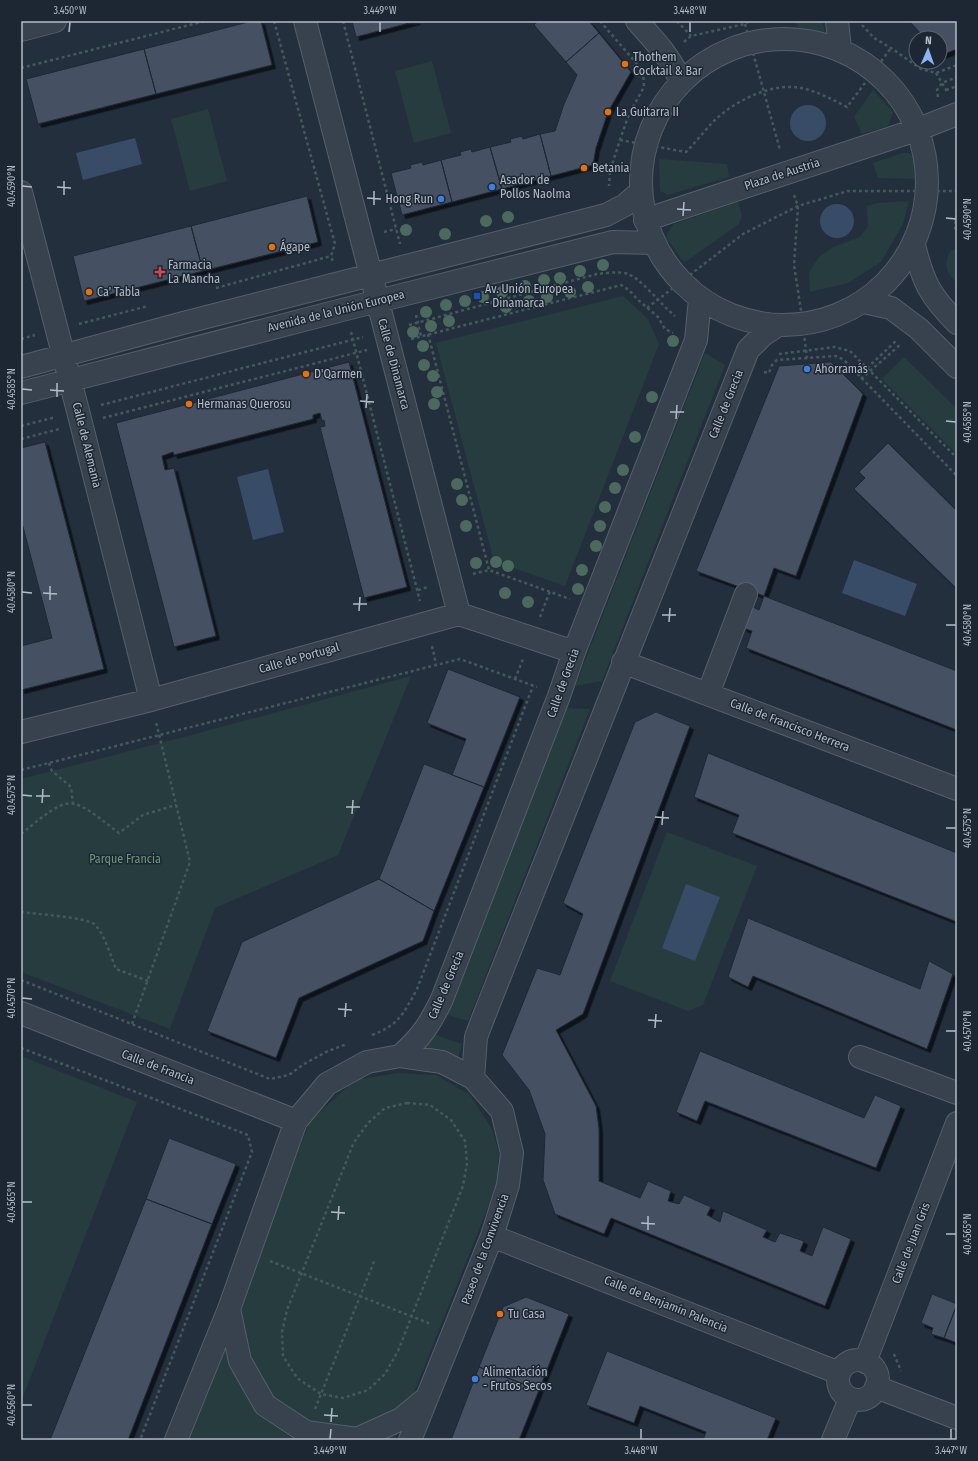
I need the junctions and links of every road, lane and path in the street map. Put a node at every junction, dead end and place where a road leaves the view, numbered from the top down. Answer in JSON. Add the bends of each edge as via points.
{"nodes":[{"id":1,"x":55,"y":21,"type":"edge"},
{"id":2,"x":205,"y":21,"type":"edge"},
{"id":3,"x":274,"y":21,"type":"edge"},
{"id":4,"x":305,"y":21,"type":"edge"},
{"id":5,"x":343,"y":21,"type":"edge"},
{"id":6,"x":600,"y":21,"type":"edge"},
{"id":7,"x":637,"y":21,"type":"edge"},
{"id":8,"x":677,"y":21,"type":"edge"},
{"id":9,"x":749,"y":21,"type":"edge"},
{"id":10,"x":837,"y":21,"type":"edge"},
{"id":11,"x":862,"y":21,"type":"edge"},
{"id":12,"x":780,"y":29,"type":"edge"},
{"id":13,"x":21,"y":30,"type":"edge"},
{"id":14,"x":691,"y":36,"type":"junction"},
{"id":15,"x":891,"y":48,"type":"junction"},
{"id":16,"x":840,"y":49,"type":"junction"},
{"id":17,"x":667,"y":55,"type":"junction"},
{"id":18,"x":957,"y":65,"type":"edge"},
{"id":19,"x":21,"y":68,"type":"edge"},
{"id":20,"x":875,"y":69,"type":"junction"},
{"id":21,"x":644,"y":71,"type":"junction"},
{"id":22,"x":936,"y":73,"type":"junction"},
{"id":23,"x":681,"y":82,"type":"junction"},
{"id":24,"x":957,"y":86,"type":"edge"},
{"id":25,"x":946,"y":90,"type":"junction"},
{"id":26,"x":953,"y":105,"type":"edge"},
{"id":27,"x":919,"y":129,"type":"junction"},
{"id":28,"x":620,"y":140,"type":"junction"},
{"id":29,"x":644,"y":146,"type":"junction"},
{"id":30,"x":605,"y":189,"type":"dead end"},
{"id":31,"x":928,"y":191,"type":"junction"},
{"id":32,"x":957,"y":191,"type":"edge"},
{"id":33,"x":21,"y":192,"type":"edge"},
{"id":34,"x":640,"y":192,"type":"junction"},
{"id":35,"x":957,"y":209,"type":"edge"},
{"id":36,"x":645,"y":220,"type":"junction"},
{"id":37,"x":957,"y":230,"type":"edge"},
{"id":38,"x":408,"y":243,"type":"dead end"},
{"id":39,"x":654,"y":243,"type":"junction"},
{"id":40,"x":914,"y":245,"type":"junction"},
{"id":41,"x":331,"y":256,"type":"junction"},
{"id":42,"x":370,"y":276,"type":"junction"},
{"id":43,"x":680,"y":283,"type":"junction"},
{"id":44,"x":339,"y":284,"type":"junction"},
{"id":45,"x":208,"y":290,"type":"dead end"},
{"id":46,"x":700,"y":299,"type":"junction"},
{"id":47,"x":657,"y":300,"type":"junction"},
{"id":48,"x":377,"y":301,"type":"junction"},
{"id":49,"x":864,"y":302,"type":"junction"},
{"id":50,"x":154,"y":304,"type":"dead end"},
{"id":51,"x":647,"y":308,"type":"junction"},
{"id":52,"x":346,"y":309,"type":"junction"},
{"id":53,"x":957,"y":323,"type":"edge"},
{"id":54,"x":778,"y":325,"type":"junction"},
{"id":55,"x":57,"y":329,"type":"junction"},
{"id":56,"x":428,"y":334,"type":"junction"},
{"id":57,"x":697,"y":334,"type":"junction"},
{"id":58,"x":387,"y":338,"type":"junction"},
{"id":59,"x":21,"y":339,"type":"edge"},
{"id":60,"x":353,"y":340,"type":"junction"},
{"id":61,"x":357,"y":353,"type":"junction"},
{"id":62,"x":64,"y":356,"type":"junction"},
{"id":63,"x":745,"y":356,"type":"junction"},
{"id":64,"x":21,"y":367,"type":"edge"},
{"id":65,"x":957,"y":367,"type":"edge"},
{"id":66,"x":70,"y":380,"type":"junction"},
{"id":67,"x":21,"y":393,"type":"edge"},
{"id":68,"x":80,"y":417,"type":"junction"},
{"id":69,"x":21,"y":426,"type":"edge"},
{"id":70,"x":21,"y":439,"type":"edge"},
{"id":71,"x":957,"y":458,"type":"edge"},
{"id":72,"x":957,"y":476,"type":"edge"},
{"id":73,"x":489,"y":570,"type":"junction"},
{"id":74,"x":450,"y":580,"type":"junction"},
{"id":75,"x":418,"y":590,"type":"junction"},
{"id":76,"x":746,"y":594,"type":"dead end"},
{"id":77,"x":571,"y":599,"type":"dead end"},
{"id":78,"x":459,"y":614,"type":"junction"},
{"id":79,"x":426,"y":623,"type":"junction"},
{"id":80,"x":574,"y":652,"type":"junction"},
{"id":81,"x":623,"y":662,"type":"junction"},
{"id":82,"x":533,"y":686,"type":"dead end"},
{"id":83,"x":708,"y":694,"type":"junction"},
{"id":84,"x":151,"y":700,"type":"junction"},
{"id":85,"x":21,"y":732,"type":"edge"},
{"id":86,"x":159,"y":734,"type":"junction"},
{"id":87,"x":49,"y":763,"type":"junction"},
{"id":88,"x":21,"y":770,"type":"edge"},
{"id":89,"x":957,"y":788,"type":"edge"},
{"id":90,"x":74,"y":803,"type":"junction"},
{"id":91,"x":176,"y":805,"type":"junction"},
{"id":92,"x":21,"y":834,"type":"edge"},
{"id":93,"x":21,"y":912,"type":"edge"},
{"id":94,"x":21,"y":980,"type":"edge"},
{"id":95,"x":148,"y":980,"type":"junction"},
{"id":96,"x":21,"y":1013,"type":"edge"},
{"id":97,"x":132,"y":1024,"type":"junction"},
{"id":98,"x":368,"y":1037,"type":"dead end"},
{"id":99,"x":348,"y":1044,"type":"dead end"},
{"id":100,"x":21,"y":1048,"type":"edge"},
{"id":101,"x":400,"y":1056,"type":"junction"},
{"id":102,"x":860,"y":1057,"type":"dead end"},
{"id":103,"x":473,"y":1078,"type":"junction"},
{"id":104,"x":957,"y":1093,"type":"edge"},
{"id":105,"x":296,"y":1121,"type":"junction"},
{"id":106,"x":957,"y":1123,"type":"edge"},
{"id":107,"x":492,"y":1236,"type":"junction"},
{"id":108,"x":249,"y":1252,"type":"junction"},
{"id":109,"x":375,"y":1259,"type":"dead end"},
{"id":110,"x":302,"y":1273,"type":"junction"},
{"id":111,"x":360,"y":1296,"type":"junction"},
{"id":112,"x":229,"y":1310,"type":"junction"},
{"id":113,"x":411,"y":1316,"type":"junction"},
{"id":114,"x":453,"y":1333,"type":"junction"},
{"id":115,"x":892,"y":1350,"type":"dead end"},
{"id":116,"x":865,"y":1362,"type":"junction"},
{"id":117,"x":839,"y":1373,"type":"junction"},
{"id":118,"x":902,"y":1374,"type":"dead end"},
{"id":119,"x":876,"y":1387,"type":"junction"},
{"id":120,"x":321,"y":1394,"type":"junction"},
{"id":121,"x":427,"y":1398,"type":"junction"},
{"id":122,"x":850,"y":1399,"type":"junction"},
{"id":123,"x":957,"y":1418,"type":"edge"},
{"id":124,"x":306,"y":1432,"type":"junction"},
{"id":125,"x":140,"y":1440,"type":"edge"},
{"id":126,"x":176,"y":1440,"type":"edge"},
{"id":127,"x":410,"y":1440,"type":"edge"},
{"id":128,"x":833,"y":1440,"type":"edge"}],
"edges":[{"from":1,"to":13,"type":"street"},
{"from":2,"to":19,"type":"path"},
{"from":3,"to":41,"type":"path","via":[[335,244]]},
{"from":4,"to":42,"type":"street","name":"Calle de Dinamarca"},
{"from":5,"to":38,"type":"path","via":[[400,245]]},
{"from":6,"to":21,"type":"path"},
{"from":7,"to":17,"type":"street"},
{"from":8,"to":14,"type":"path"},
{"from":9,"to":14,"type":"path"},
{"from":10,"to":16,"type":"street"},
{"from":11,"to":15,"type":"path","via":[[862,26],[874,38]]},
{"from":12,"to":16,"type":"street"},
{"from":12,"to":23,"type":"street","via":[[727,49]]},
{"from":14,"to":17,"type":"path"},
{"from":15,"to":20,"type":"path"},
{"from":15,"to":22,"type":"path","via":[[921,69]]},
{"from":16,"to":20,"type":"street"},
{"from":17,"to":21,"type":"path"},
{"from":17,"to":23,"type":"street","via":[[675,66]]},
{"from":18,"to":22,"type":"path"},
{"from":20,"to":27,"type":"street","via":[[891,84],[906,104]]},
{"from":20,"to":29,"type":"path","via":[[847,107],[826,96],[800,88],[779,88],[741,100],[715,121],[686,152]]},
{"from":21,"to":28,"type":"path","via":[[644,87],[629,114]]},
{"from":22,"to":25,"type":"path"},
{"from":23,"to":29,"type":"street","via":[[655,116]]},
{"from":24,"to":25,"type":"path"},
{"from":25,"to":26,"type":"path"},
{"from":26,"to":27,"type":"street","name":"Plaza de Austria"},
{"from":27,"to":31,"type":"street","via":[[929,173]]},
{"from":27,"to":36,"type":"street","name":"Plaza de Austria"},
{"from":28,"to":29,"type":"path"},
{"from":28,"to":30,"type":"path","via":[[610,171],[610,186]]},
{"from":29,"to":34,"type":"street"},
{"from":31,"to":32,"type":"path"},
{"from":31,"to":40,"type":"street","via":[[926,211]]},
{"from":31,"to":43,"type":"path","via":[[848,191],[798,206],[743,234]]},
{"from":33,"to":55,"type":"street","name":"Calle de Alemania"},
{"from":34,"to":36,"type":"street"},
{"from":34,"to":42,"type":"street","name":"Avenida de la Unión Europea","via":[[606,215]]},
{"from":35,"to":37,"type":"path"},
{"from":36,"to":39,"type":"street"},
{"from":39,"to":43,"type":"street"},
{"from":39,"to":48,"type":"street","name":"Avenida de la Unión Europea","via":[[613,242]]},
{"from":40,"to":49,"type":"street","via":[[893,277]]},
{"from":40,"to":53,"type":"street","via":[[921,274],[938,303]]},
{"from":41,"to":44,"type":"path"},
{"from":41,"to":45,"type":"path"},
{"from":42,"to":44,"type":"street","name":"Avenida de la Unión Europea"},
{"from":42,"to":48,"type":"street","name":"Calle de Dinamarca"},
{"from":43,"to":46,"type":"street"},
{"from":43,"to":47,"type":"path"},
{"from":44,"to":62,"type":"street","name":"Avenida de la Unión Europea"},
{"from":46,"to":54,"type":"street","via":[[744,320]]},
{"from":46,"to":57,"type":"street","name":"Calle de Grecia"},
{"from":47,"to":51,"type":"path"},
{"from":47,"to":57,"type":"path"},
{"from":47,"to":58,"type":"path","via":[[639,281],[628,274],[597,274]]},
{"from":48,"to":52,"type":"street","name":"Avenida de la Unión Europea"},
{"from":48,"to":58,"type":"street","name":"Calle de Dinamarca"},
{"from":49,"to":54,"type":"street","via":[[836,316],[802,324]]},
{"from":49,"to":65,"type":"street","via":[[890,308],[896,312],[919,329]]},
{"from":50,"to":55,"type":"path"},
{"from":51,"to":56,"type":"path","via":[[629,290],[621,286]]},
{"from":51,"to":57,"type":"path","via":[[658,317],[665,329]]},
{"from":52,"to":60,"type":"path"},
{"from":52,"to":66,"type":"street","name":"Avenida de la Unión Europea"},
{"from":54,"to":63,"type":"street","name":"Calle de Grecia","via":[[763,335]]},
{"from":55,"to":59,"type":"path"},
{"from":55,"to":62,"type":"street","name":"Calle de Alemania"},
{"from":56,"to":58,"type":"path"},
{"from":56,"to":73,"type":"path"},
{"from":57,"to":80,"type":"street","name":"Calle de Grecia"},
{"from":58,"to":60,"type":"path"},
{"from":58,"to":61,"type":"path"},
{"from":58,"to":74,"type":"street","name":"Calle de Dinamarca"},
{"from":60,"to":61,"type":"path"},
{"from":60,"to":68,"type":"path"},
{"from":61,"to":68,"type":"path"},
{"from":61,"to":75,"type":"path"},
{"from":62,"to":64,"type":"street","name":"Avenida de la Unión Europea"},
{"from":62,"to":66,"type":"street","name":"Calle de Alemania"},
{"from":63,"to":71,"type":"path","via":[[766,361],[776,354],[836,347],[850,351]]},
{"from":63,"to":72,"type":"path","via":[[768,374],[777,360],[836,356],[844,360]]},
{"from":63,"to":81,"type":"street","name":"Calle de Grecia"},
{"from":66,"to":67,"type":"street","name":"Avenida de la Unión Europea"},
{"from":66,"to":68,"type":"street","name":"Calle de Alemania"},
{"from":68,"to":69,"type":"path"},
{"from":68,"to":70,"type":"path"},
{"from":68,"to":84,"type":"street","name":"Calle de Alemania"},
{"from":73,"to":74,"type":"path"},
{"from":73,"to":77,"type":"path"},
{"from":74,"to":75,"type":"path"},
{"from":74,"to":78,"type":"street","name":"Calle de Dinamarca"},
{"from":75,"to":79,"type":"path"},
{"from":76,"to":83,"type":"street"},
{"from":78,"to":79,"type":"street","name":"Calle de Portugal"},
{"from":78,"to":80,"type":"street"},
{"from":79,"to":84,"type":"street","name":"Calle de Portugal"},
{"from":79,"to":86,"type":"path","via":[[436,664]]},
{"from":80,"to":101,"type":"street","name":"Calle de Grecia","via":[[442,999],[431,1022],[417,1041]]},
{"from":81,"to":83,"type":"street","name":"Calle de Francisco Herrera"},
{"from":81,"to":103,"type":"street","name":"Calle de Grecia","via":[[476,1037]]},
{"from":82,"to":98,"type":"path","via":[[417,989],[405,1012],[388,1029]]},
{"from":83,"to":89,"type":"street","name":"Calle de Francisco Herrera"},
{"from":84,"to":85,"type":"street","name":"Calle de Portugal"},
{"from":84,"to":86,"type":"path"},
{"from":86,"to":87,"type":"path"},
{"from":86,"to":91,"type":"path"},
{"from":87,"to":88,"type":"path"},
{"from":87,"to":90,"type":"path","via":[[52,771],[71,787]]},
{"from":90,"to":91,"type":"path","via":[[84,806],[119,833],[142,815]]},
{"from":90,"to":92,"type":"path","via":[[54,807]]},
{"from":91,"to":95,"type":"path","via":[[190,862]]},
{"from":93,"to":95,"type":"path","via":[[82,920],[94,924],[116,969]]},
{"from":94,"to":97,"type":"path"},
{"from":95,"to":97,"type":"path"},
{"from":96,"to":105,"type":"street","name":"Calle de Francia"},
{"from":97,"to":99,"type":"path","via":[[270,1079],[289,1075],[328,1051]]},
{"from":100,"to":125,"type":"path","via":[[248,1135],[252,1152]]},
{"from":101,"to":103,"type":"street","name":"Paseo de la Convivencia","via":[[442,1062]]},
{"from":101,"to":105,"type":"street","name":"Paseo de la Convivencia","via":[[367,1062],[327,1084]]},
{"from":102,"to":104,"type":"street"},
{"from":103,"to":107,"type":"street","name":"Paseo de la Convivencia","via":[[502,1111],[512,1153],[508,1185]]},
{"from":105,"to":108,"type":"street","name":"Paseo de la Convivencia"},
{"from":106,"to":116,"type":"street","name":"Calle de Juan Gris"},
{"from":107,"to":114,"type":"street","name":"Paseo de la Convivencia"},
{"from":107,"to":117,"type":"street","name":"Calle de Benjamín Palencia"},
{"from":108,"to":110,"type":"path"},
{"from":108,"to":112,"type":"street","name":"Paseo de la Convivencia"},
{"from":109,"to":111,"type":"path"},
{"from":110,"to":111,"type":"path"},
{"from":110,"to":113,"type":"path","via":[[354,1142],[368,1123],[385,1108],[407,1103],[430,1105],[451,1120],[465,1141],[467,1163],[463,1186]]},
{"from":110,"to":120,"type":"path","via":[[287,1310],[282,1332],[283,1356],[297,1378]]},
{"from":111,"to":113,"type":"path"},
{"from":111,"to":120,"type":"path"},
{"from":112,"to":124,"type":"street","name":"Paseo de la Convivencia","via":[[240,1361],[265,1404]]},
{"from":112,"to":126,"type":"street","name":"Paseo de la Convivencia"},
{"from":113,"to":114,"type":"path"},
{"from":113,"to":120,"type":"path","via":[[398,1351],[385,1374],[368,1390],[343,1398]]},
{"from":114,"to":121,"type":"street","name":"Paseo de la Convivencia"},
{"from":115,"to":118,"type":"path"},
{"from":116,"to":117,"type":"street","via":[[854,1360],[845,1364]]},
{"from":116,"to":119,"type":"street","via":[[874,1369]]},
{"from":117,"to":122,"type":"street","via":[[838,1383],[842,1393]]},
{"from":119,"to":122,"type":"street","via":[[872,1394],[862,1400]]},
{"from":119,"to":123,"type":"street"},
{"from":120,"to":124,"type":"path"},
{"from":121,"to":124,"type":"street","name":"Paseo de la Convivencia","via":[[401,1419],[357,1439]]},
{"from":121,"to":127,"type":"street","name":"Paseo de la Convivencia"},
{"from":122,"to":128,"type":"street"}]}
